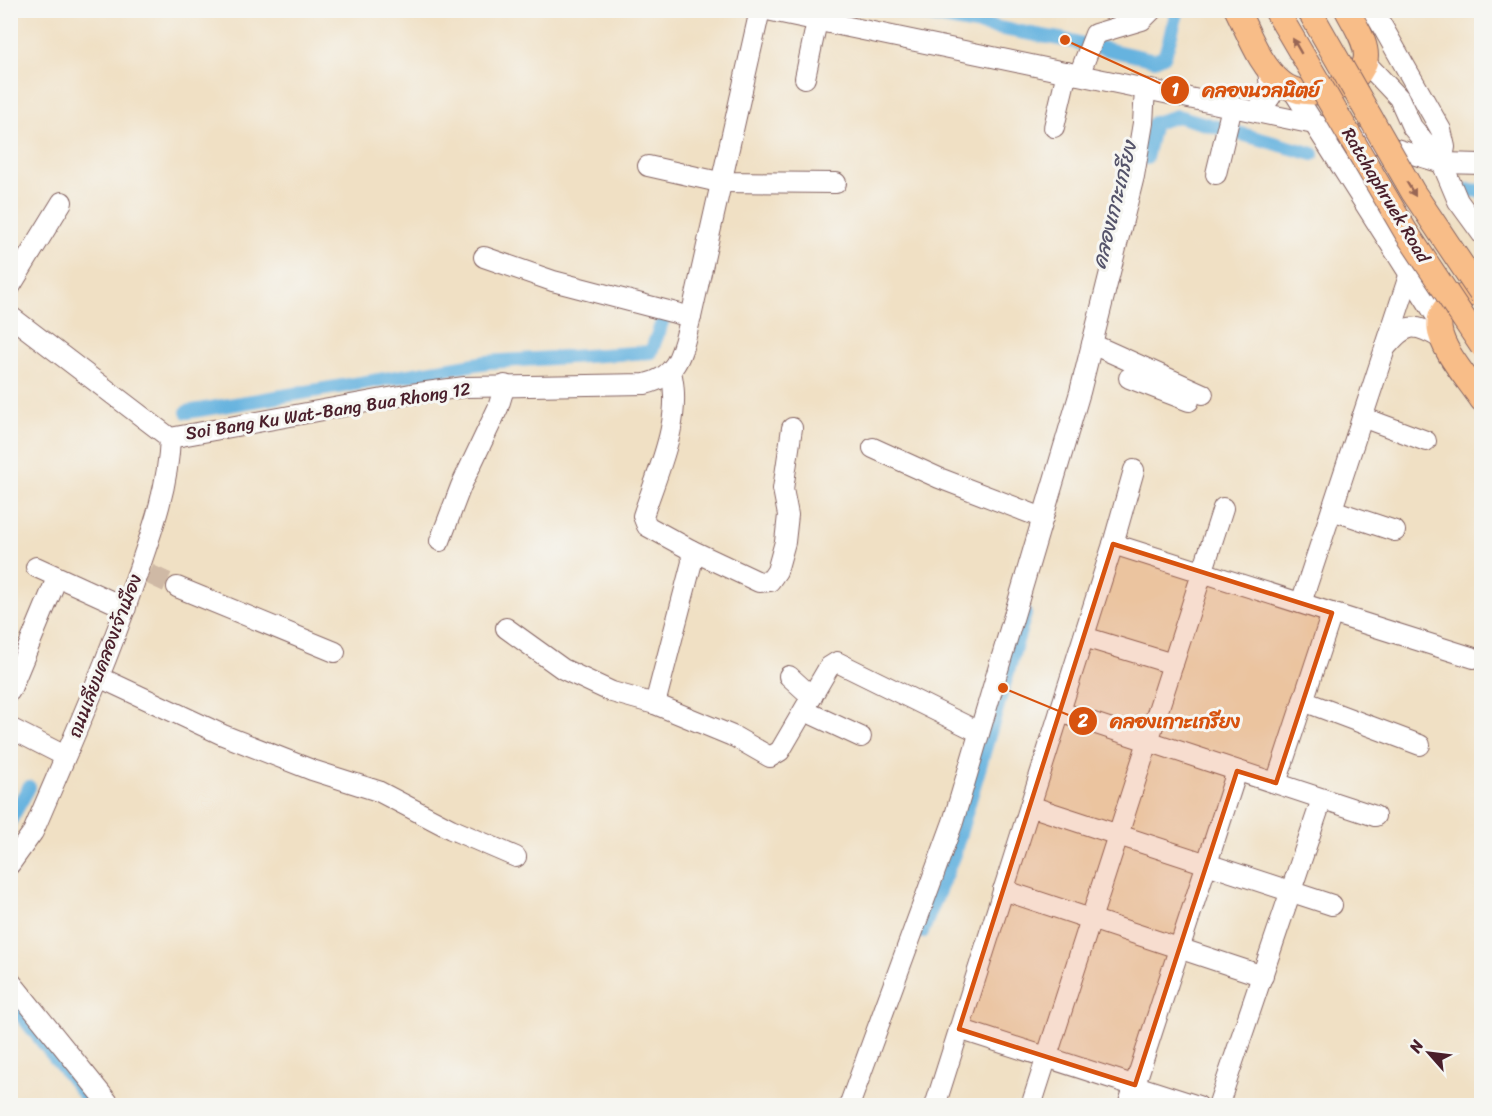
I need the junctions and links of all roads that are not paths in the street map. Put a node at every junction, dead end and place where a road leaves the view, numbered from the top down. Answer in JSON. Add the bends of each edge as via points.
{"nodes":[{"id":1,"x":760,"y":10,"type":"edge"},
{"id":2,"x":767,"y":10,"type":"edge"},
{"id":3,"x":1152,"y":10,"type":"edge"},
{"id":4,"x":1237,"y":10,"type":"edge"},
{"id":5,"x":1276,"y":10,"type":"edge"},
{"id":6,"x":1309,"y":10,"type":"edge"},
{"id":7,"x":1347,"y":10,"type":"edge"},
{"id":8,"x":1373,"y":10,"type":"edge"},
{"id":9,"x":817,"y":21,"type":"junction"},
{"id":10,"x":1365,"y":62,"type":"junction"},
{"id":11,"x":1268,"y":70,"type":"junction"},
{"id":12,"x":1073,"y":74,"type":"junction"},
{"id":13,"x":805,"y":78,"type":"dead end"},
{"id":14,"x":1145,"y":89,"type":"junction"},
{"id":15,"x":1292,"y":89,"type":"junction"},
{"id":16,"x":1231,"y":111,"type":"junction"},
{"id":17,"x":1254,"y":111,"type":"junction"},
{"id":18,"x":1314,"y":124,"type":"junction"},
{"id":19,"x":1054,"y":127,"type":"dead end"},
{"id":20,"x":1412,"y":127,"type":"junction"},
{"id":21,"x":1441,"y":130,"type":"junction"},
{"id":22,"x":1393,"y":148,"type":"junction"},
{"id":23,"x":1442,"y":163,"type":"junction"},
{"id":24,"x":1482,"y":163,"type":"edge"},
{"id":25,"x":648,"y":166,"type":"dead end"},
{"id":26,"x":1216,"y":174,"type":"dead end"},
{"id":27,"x":719,"y":182,"type":"junction"},
{"id":28,"x":836,"y":183,"type":"dead end"},
{"id":29,"x":62,"y":202,"type":"dead end"},
{"id":30,"x":1482,"y":234,"type":"edge"},
{"id":31,"x":484,"y":257,"type":"dead end"},
{"id":32,"x":1409,"y":276,"type":"junction"},
{"id":33,"x":10,"y":287,"type":"edge"},
{"id":34,"x":1482,"y":290,"type":"edge"},
{"id":35,"x":1482,"y":295,"type":"edge"},
{"id":36,"x":10,"y":316,"type":"edge"},
{"id":37,"x":691,"y":317,"type":"junction"},
{"id":38,"x":1439,"y":329,"type":"junction"},
{"id":39,"x":1482,"y":346,"type":"edge"},
{"id":40,"x":1098,"y":347,"type":"junction"},
{"id":41,"x":1386,"y":347,"type":"junction"},
{"id":42,"x":670,"y":372,"type":"junction"},
{"id":43,"x":505,"y":385,"type":"junction"},
{"id":44,"x":1196,"y":397,"type":"dead end"},
{"id":45,"x":1482,"y":400,"type":"edge"},
{"id":46,"x":1362,"y":417,"type":"junction"},
{"id":47,"x":792,"y":428,"type":"dead end"},
{"id":48,"x":170,"y":438,"type":"junction"},
{"id":49,"x":1426,"y":441,"type":"dead end"},
{"id":50,"x":873,"y":448,"type":"dead end"},
{"id":51,"x":1134,"y":470,"type":"dead end"},
{"id":52,"x":1223,"y":508,"type":"dead end"},
{"id":53,"x":1332,"y":510,"type":"junction"},
{"id":54,"x":1043,"y":518,"type":"junction"},
{"id":55,"x":1395,"y":531,"type":"dead end"},
{"id":56,"x":440,"y":541,"type":"dead end"},
{"id":57,"x":1113,"y":544,"type":"junction"},
{"id":58,"x":691,"y":550,"type":"junction"},
{"id":59,"x":36,"y":567,"type":"dead end"},
{"id":60,"x":1202,"y":572,"type":"junction"},
{"id":61,"x":57,"y":578,"type":"junction"},
{"id":62,"x":177,"y":587,"type":"tunnel mouth"},
{"id":63,"x":1301,"y":603,"type":"junction"},
{"id":64,"x":126,"y":608,"type":"junction"},
{"id":65,"x":1332,"y":613,"type":"junction"},
{"id":66,"x":506,"y":628,"type":"dead end"},
{"id":67,"x":1084,"y":637,"type":"junction"},
{"id":68,"x":335,"y":652,"type":"dead end"},
{"id":69,"x":1474,"y":658,"type":"dead end"},
{"id":70,"x":1173,"y":664,"type":"junction"},
{"id":71,"x":789,"y":676,"type":"dead end"},
{"id":72,"x":99,"y":677,"type":"junction"},
{"id":73,"x":10,"y":691,"type":"edge"},
{"id":74,"x":1303,"y":701,"type":"junction"},
{"id":75,"x":655,"y":704,"type":"junction"},
{"id":76,"x":809,"y":704,"type":"junction"},
{"id":77,"x":1060,"y":712,"type":"junction"},
{"id":78,"x":10,"y":728,"type":"edge"},
{"id":79,"x":979,"y":732,"type":"junction"},
{"id":80,"x":861,"y":737,"type":"dead end"},
{"id":81,"x":1148,"y":741,"type":"junction"},
{"id":82,"x":1420,"y":745,"type":"dead end"},
{"id":83,"x":65,"y":756,"type":"junction"},
{"id":84,"x":1237,"y":771,"type":"junction"},
{"id":85,"x":1276,"y":783,"type":"junction"},
{"id":86,"x":1322,"y":799,"type":"junction"},
{"id":87,"x":1030,"y":806,"type":"junction"},
{"id":88,"x":1375,"y":816,"type":"dead end"},
{"id":89,"x":1118,"y":834,"type":"junction"},
{"id":90,"x":516,"y":857,"type":"dead end"},
{"id":91,"x":10,"y":864,"type":"edge"},
{"id":92,"x":1207,"y":864,"type":"junction"},
{"id":93,"x":1003,"y":890,"type":"junction"},
{"id":94,"x":1291,"y":892,"type":"junction"},
{"id":95,"x":1332,"y":905,"type":"dead end"},
{"id":96,"x":1091,"y":919,"type":"junction"},
{"id":97,"x":1179,"y":948,"type":"junction"},
{"id":98,"x":1263,"y":976,"type":"junction"},
{"id":99,"x":10,"y":981,"type":"edge"},
{"id":100,"x":959,"y":1029,"type":"junction"},
{"id":101,"x":1047,"y":1056,"type":"junction"},
{"id":102,"x":1134,"y":1085,"type":"junction"},
{"id":103,"x":111,"y":1106,"type":"edge"},
{"id":104,"x":849,"y":1106,"type":"edge"},
{"id":105,"x":935,"y":1106,"type":"edge"},
{"id":106,"x":1030,"y":1106,"type":"edge"},
{"id":107,"x":1128,"y":1106,"type":"edge"},
{"id":108,"x":1198,"y":1106,"type":"edge"},
{"id":109,"x":1218,"y":1106,"type":"edge"}],
"edges":[{"from":1,"to":27,"type":"street"},
{"from":2,"to":9,"type":"street"},
{"from":3,"to":12,"type":"street","via":[[1142,20],[1099,32]]},
{"from":4,"to":11,"type":"main road"},
{"from":39,"to":5,"type":"main road","name":"Ratchaphruek Road","one_way":true,"bridge":true,"via":[[1406,232]]},
{"from":6,"to":35,"type":"main road","name":"Ratchaphruek Road","one_way":true,"bridge":true,"via":[[1413,192]]},
{"from":7,"to":10,"type":"main road","via":[[1365,49]]},
{"from":8,"to":21,"type":"street"},
{"from":9,"to":12,"type":"street"},
{"from":9,"to":13,"type":"street"},
{"from":10,"to":15,"type":"main road","via":[[1342,86],[1320,94]]},
{"from":10,"to":20,"type":"street","via":[[1400,98]]},
{"from":11,"to":15,"type":"main road"},
{"from":11,"to":17,"type":"street","via":[[1271,96]]},
{"from":12,"to":14,"type":"street"},
{"from":12,"to":19,"type":"street"},
{"from":14,"to":16,"type":"street"},
{"from":14,"to":40,"type":"street","via":[[1134,176]]},
{"from":15,"to":18,"type":"street"},
{"from":16,"to":17,"type":"street"},
{"from":16,"to":26,"type":"street"},
{"from":17,"to":18,"type":"street"},
{"from":18,"to":22,"type":"street"},
{"from":18,"to":32,"type":"street"},
{"from":20,"to":22,"type":"street","via":[[1407,139]]},
{"from":20,"to":23,"type":"street"},
{"from":21,"to":23,"type":"street","via":[[1445,147]]},
{"from":21,"to":24,"type":"street","via":[[1460,151]]},
{"from":22,"to":23,"type":"street"},
{"from":23,"to":24,"type":"street"},
{"from":23,"to":30,"type":"street","via":[[1458,201]]},
{"from":25,"to":27,"type":"street"},
{"from":27,"to":28,"type":"street"},
{"from":27,"to":37,"type":"street"},
{"from":29,"to":33,"type":"street"},
{"from":31,"to":37,"type":"street","via":[[553,281]]},
{"from":32,"to":38,"type":"street"},
{"from":32,"to":41,"type":"street"},
{"from":34,"to":38,"type":"main road","via":[[1454,299],[1445,308]]},
{"from":36,"to":48,"type":"street","name":"Soi Bang Ku Wat-Bang Bua Rhong 12"},
{"from":37,"to":42,"type":"street","via":[[680,357]]},
{"from":38,"to":41,"type":"street","via":[[1410,327],[1398,332]]},
{"from":38,"to":45,"type":"main road"},
{"from":40,"to":44,"type":"street","via":[[1129,378]]},
{"from":40,"to":54,"type":"street"},
{"from":41,"to":46,"type":"street"},
{"from":42,"to":43,"type":"street","name":"Soi Bang Ku Wat-Bang Bua Rhong 12","via":[[645,384]]},
{"from":42,"to":58,"type":"street","via":[[675,391],[669,435],[643,516],[647,526]]},
{"from":43,"to":48,"type":"street","name":"Soi Bang Ku Wat-Bang Bua Rhong 12","via":[[411,394]]},
{"from":43,"to":56,"type":"street"},
{"from":46,"to":49,"type":"street"},
{"from":46,"to":53,"type":"street"},
{"from":47,"to":58,"type":"street","via":[[783,489],[788,515],[785,542],[770,581],[759,582]]},
{"from":48,"to":64,"type":"street","name":"ถนนเลียบคลองเจ้าเมือง","via":[[165,489],[144,572]]},
{"from":50,"to":54,"type":"street"},
{"from":51,"to":57,"type":"street"},
{"from":52,"to":60,"type":"street"},
{"from":53,"to":55,"type":"street"},
{"from":53,"to":63,"type":"street"},
{"from":54,"to":79,"type":"street"},
{"from":57,"to":60,"type":"street"},
{"from":57,"to":67,"type":"street"},
{"from":58,"to":75,"type":"street","via":[[692,561]]},
{"from":59,"to":61,"type":"street"},
{"from":60,"to":63,"type":"street"},
{"from":60,"to":70,"type":"street"},
{"from":61,"to":64,"type":"street"},
{"from":61,"to":73,"type":"street"},
{"from":62,"to":68,"type":"street"},
{"from":63,"to":65,"type":"street"},
{"from":64,"to":72,"type":"street","name":"ถนนเลียบคลองเจ้าเมือง"},
{"from":65,"to":69,"type":"street"},
{"from":65,"to":74,"type":"street"},
{"from":66,"to":75,"type":"street","via":[[563,669],[612,692]]},
{"from":67,"to":70,"type":"street"},
{"from":67,"to":77,"type":"street"},
{"from":70,"to":81,"type":"street"},
{"from":71,"to":76,"type":"street"},
{"from":72,"to":83,"type":"street","name":"ถนนเลียบคลองเจ้าเมือง"},
{"from":72,"to":90,"type":"street","via":[[223,735],[378,791]]},
{"from":74,"to":82,"type":"street"},
{"from":74,"to":85,"type":"street"},
{"from":75,"to":76,"type":"street","via":[[735,737],[770,757],[780,751]]},
{"from":76,"to":79,"type":"street","via":[[832,663],[837,662]]},
{"from":76,"to":80,"type":"street"},
{"from":77,"to":81,"type":"street"},
{"from":77,"to":87,"type":"street"},
{"from":78,"to":83,"type":"street"},
{"from":79,"to":104,"type":"street","via":[[935,876]]},
{"from":81,"to":84,"type":"street"},
{"from":81,"to":89,"type":"street"},
{"from":83,"to":91,"type":"street","name":"ถนนเลียบคลองเจ้าเมือง","via":[[33,832]]},
{"from":84,"to":85,"type":"street"},
{"from":84,"to":92,"type":"street"},
{"from":85,"to":86,"type":"street"},
{"from":86,"to":88,"type":"street"},
{"from":86,"to":94,"type":"street"},
{"from":87,"to":89,"type":"street"},
{"from":87,"to":93,"type":"street"},
{"from":89,"to":92,"type":"street"},
{"from":89,"to":96,"type":"street"},
{"from":92,"to":94,"type":"street"},
{"from":92,"to":97,"type":"street"},
{"from":93,"to":96,"type":"street"},
{"from":93,"to":100,"type":"street"},
{"from":94,"to":95,"type":"street"},
{"from":94,"to":98,"type":"street"},
{"from":96,"to":97,"type":"street"},
{"from":96,"to":101,"type":"street"},
{"from":97,"to":98,"type":"street"},
{"from":97,"to":102,"type":"street"},
{"from":98,"to":109,"type":"street"},
{"from":99,"to":103,"type":"street"},
{"from":100,"to":101,"type":"street"},
{"from":100,"to":105,"type":"street"},
{"from":101,"to":102,"type":"street"},
{"from":101,"to":106,"type":"street"},
{"from":102,"to":107,"type":"street"},
{"from":102,"to":108,"type":"street"}]}
